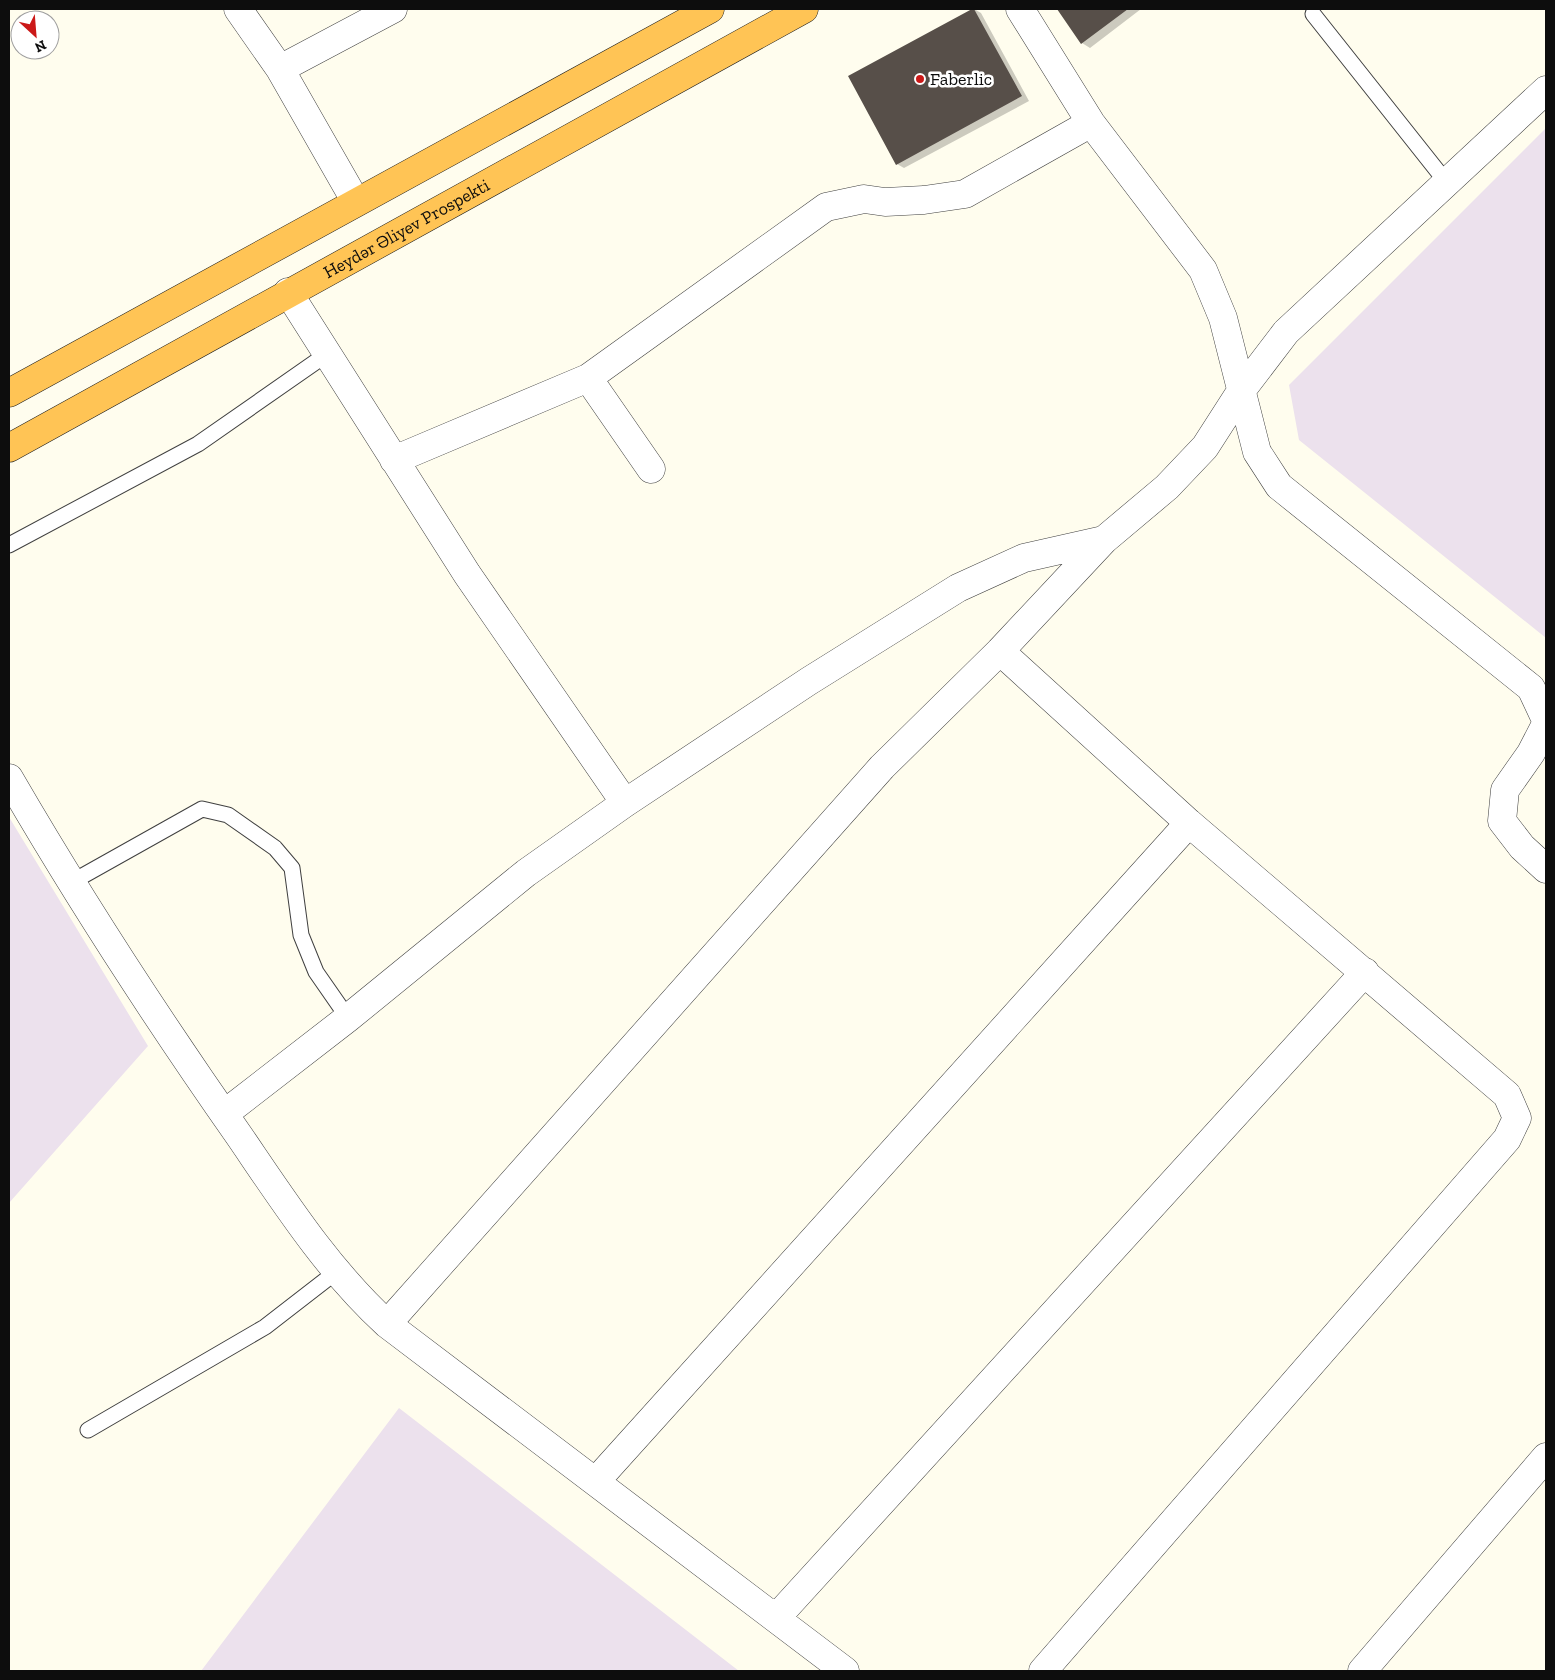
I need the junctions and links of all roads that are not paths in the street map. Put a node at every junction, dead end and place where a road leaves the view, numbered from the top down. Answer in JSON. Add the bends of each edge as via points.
{"nodes":[{"id":1,"x":238,"y":9,"type":"edge"},
{"id":2,"x":393,"y":9,"type":"edge"},
{"id":3,"x":710,"y":9,"type":"edge"},
{"id":4,"x":804,"y":9,"type":"edge"},
{"id":5,"x":1020,"y":9,"type":"edge"},
{"id":6,"x":1313,"y":14,"type":"dead end"},
{"id":7,"x":280,"y":69,"type":"junction"},
{"id":8,"x":1546,"y":90,"type":"edge"},
{"id":9,"x":1090,"y":123,"type":"junction"},
{"id":10,"x":1447,"y":183,"type":"junction"},
{"id":11,"x":356,"y":202,"type":"junction"},
{"id":12,"x":288,"y":292,"type":"junction"},
{"id":13,"x":327,"y":354,"type":"junction"},
{"id":14,"x":588,"y":378,"type":"junction"},
{"id":15,"x":1241,"y":391,"type":"junction"},
{"id":16,"x":9,"y":393,"type":"edge"},
{"id":17,"x":9,"y":448,"type":"edge"},
{"id":18,"x":394,"y":460,"type":"junction"},
{"id":19,"x":651,"y":469,"type":"dead end"},
{"id":20,"x":1104,"y":540,"type":"junction"},
{"id":21,"x":9,"y":545,"type":"edge"},
{"id":22,"x":1000,"y":651,"type":"junction"},
{"id":23,"x":1546,"y":720,"type":"edge"},
{"id":24,"x":1546,"y":724,"type":"edge"},
{"id":25,"x":9,"y":778,"type":"edge"},
{"id":26,"x":625,"y":802,"type":"junction"},
{"id":27,"x":1190,"y":823,"type":"junction"},
{"id":28,"x":1546,"y":869,"type":"edge"},
{"id":29,"x":70,"y":883,"type":"junction"},
{"id":30,"x":1365,"y":972,"type":"junction"},
{"id":31,"x":348,"y":1018,"type":"junction"},
{"id":32,"x":224,"y":1114,"type":"junction"},
{"id":33,"x":336,"y":1272,"type":"junction"},
{"id":34,"x":387,"y":1324,"type":"junction"},
{"id":35,"x":88,"y":1430,"type":"dead end"},
{"id":36,"x":1546,"y":1457,"type":"edge"},
{"id":37,"x":596,"y":1481,"type":"junction"},
{"id":38,"x":776,"y":1618,"type":"junction"},
{"id":39,"x":844,"y":1671,"type":"edge"},
{"id":40,"x":1043,"y":1671,"type":"edge"},
{"id":41,"x":1362,"y":1671,"type":"edge"}],
"edges":[{"from":1,"to":7,"type":"street"},
{"from":2,"to":7,"type":"street"},
{"from":3,"to":11,"type":"highway"},
{"from":4,"to":12,"type":"highway","name":"Heydər Əliyev Prospekti"},
{"from":5,"to":9,"type":"street"},
{"from":6,"to":10,"type":"lane"},
{"from":7,"to":11,"type":"street"},
{"from":8,"to":10,"type":"street"},
{"from":9,"to":14,"type":"street","via":[[965,194],[885,202],[864,199],[826,207]]},
{"from":9,"to":15,"type":"street","via":[[1203,270],[1223,318]]},
{"from":10,"to":15,"type":"street","via":[[1286,332]]},
{"from":11,"to":16,"type":"highway"},
{"from":12,"to":13,"type":"street"},
{"from":12,"to":17,"type":"highway","name":"Heydər Əliyev Prospekti"},
{"from":13,"to":18,"type":"street"},
{"from":13,"to":21,"type":"lane","via":[[198,444]]},
{"from":14,"to":18,"type":"street"},
{"from":14,"to":19,"type":"street"},
{"from":15,"to":20,"type":"street","via":[[1205,447],[1168,486]]},
{"from":15,"to":23,"type":"street","via":[[1257,452],[1279,486],[1531,688]]},
{"from":18,"to":26,"type":"street","via":[[467,574]]},
{"from":20,"to":22,"type":"street"},
{"from":20,"to":26,"type":"street","via":[[1024,558],[958,588]]},
{"from":22,"to":27,"type":"street"},
{"from":22,"to":34,"type":"street","via":[[882,767]]},
{"from":24,"to":28,"type":"street","via":[[1531,753],[1505,790],[1502,821],[1522,847]]},
{"from":25,"to":29,"type":"street"},
{"from":26,"to":31,"type":"street","via":[[526,872]]},
{"from":27,"to":30,"type":"street"},
{"from":27,"to":37,"type":"street"},
{"from":29,"to":31,"type":"lane","via":[[202,809],[228,815],[275,848],[292,868],[302,935],[316,972]]},
{"from":29,"to":32,"type":"street","via":[[155,1016]]},
{"from":30,"to":38,"type":"street"},
{"from":30,"to":40,"type":"street","via":[[1507,1095],[1517,1118],[1507,1139]]},
{"from":31,"to":32,"type":"street"},
{"from":32,"to":33,"type":"street"},
{"from":33,"to":34,"type":"street"},
{"from":33,"to":35,"type":"lane","via":[[265,1327]]},
{"from":34,"to":37,"type":"street"},
{"from":36,"to":41,"type":"street"},
{"from":37,"to":38,"type":"street"},
{"from":38,"to":39,"type":"street"}]}
